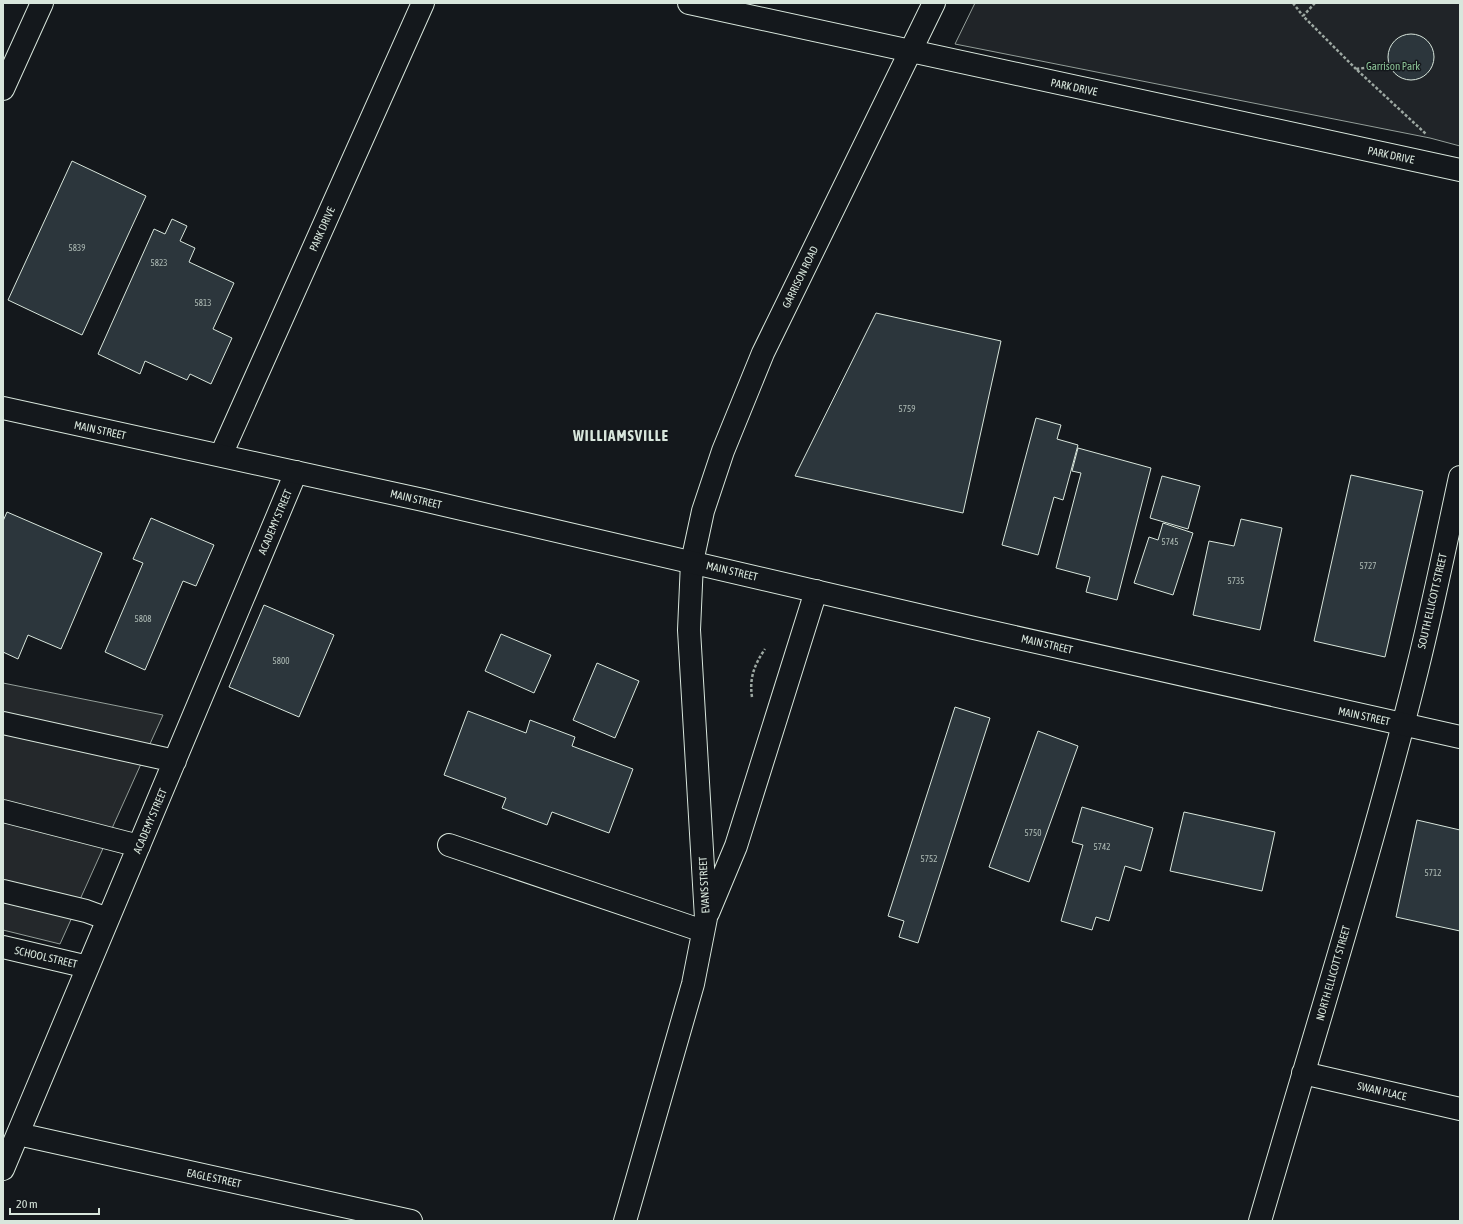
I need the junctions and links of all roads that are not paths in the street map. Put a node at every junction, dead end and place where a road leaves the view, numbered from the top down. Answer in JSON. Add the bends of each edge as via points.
{"nodes":[{"id":1,"x":42,"y":3,"type":"edge"},
{"id":2,"x":423,"y":3,"type":"edge"},
{"id":3,"x":689,"y":3,"type":"edge"},
{"id":4,"x":934,"y":3,"type":"edge"},
{"id":5,"x":910,"y":52,"type":"junction"},
{"id":6,"x":3,"y":89,"type":"edge"},
{"id":7,"x":1460,"y":170,"type":"edge"},
{"id":8,"x":3,"y":408,"type":"edge"},
{"id":9,"x":221,"y":455,"type":"junction"},
{"id":10,"x":296,"y":472,"type":"junction"},
{"id":11,"x":1460,"y":477,"type":"edge"},
{"id":12,"x":692,"y":562,"type":"junction"},
{"id":13,"x":816,"y":591,"type":"junction"},
{"id":14,"x":3,"y":723,"type":"edge"},
{"id":15,"x":1402,"y":724,"type":"junction"},
{"id":16,"x":1460,"y":737,"type":"edge"},
{"id":17,"x":175,"y":761,"type":"junction"},
{"id":18,"x":3,"y":811,"type":"edge"},
{"id":19,"x":449,"y":845,"type":"dead end"},
{"id":20,"x":139,"y":846,"type":"junction"},
{"id":21,"x":3,"y":891,"type":"edge"},
{"id":22,"x":108,"y":919,"type":"junction"},
{"id":23,"x":705,"y":924,"type":"junction"},
{"id":24,"x":3,"y":947,"type":"edge"},
{"id":25,"x":88,"y":967,"type":"junction"},
{"id":26,"x":1303,"y":1073,"type":"junction"},
{"id":27,"x":1460,"y":1109,"type":"edge"},
{"id":28,"x":18,"y":1134,"type":"junction"},
{"id":29,"x":3,"y":1169,"type":"edge"},
{"id":30,"x":411,"y":1221,"type":"edge"},
{"id":31,"x":625,"y":1221,"type":"edge"},
{"id":32,"x":1260,"y":1221,"type":"edge"}],
"edges":[{"from":1,"to":6,"type":"street"},
{"from":2,"to":9,"type":"street","name":"PARK DRIVE"},
{"from":3,"to":5,"type":"street","name":"PARK DRIVE"},
{"from":4,"to":5,"type":"street","name":"GARRISON ROAD"},
{"from":5,"to":7,"type":"street","name":"PARK DRIVE"},
{"from":5,"to":12,"type":"street","name":"GARRISON ROAD","via":[[760,360],[703,510]]},
{"from":8,"to":9,"type":"street","name":"MAIN STREET"},
{"from":9,"to":10,"type":"street","name":"MAIN STREET"},
{"from":10,"to":12,"type":"street","name":"MAIN STREET"},
{"from":10,"to":17,"type":"street","name":"ACADEMY STREET"},
{"from":11,"to":15,"type":"street","name":"SOUTH ELLICOTT STREET"},
{"from":12,"to":13,"type":"street","name":"MAIN STREET"},
{"from":12,"to":23,"type":"street","name":"EVANS STREET","via":[[689,630]]},
{"from":13,"to":15,"type":"street","name":"MAIN STREET"},
{"from":13,"to":23,"type":"street","via":[[736,846]]},
{"from":14,"to":17,"type":"street"},
{"from":15,"to":16,"type":"street","name":"MAIN STREET"},
{"from":15,"to":26,"type":"street","name":"NORTH ELLICOTT STREET","via":[[1322,1015]]},
{"from":17,"to":20,"type":"street","name":"ACADEMY STREET"},
{"from":18,"to":20,"type":"street"},
{"from":19,"to":23,"type":"street"},
{"from":20,"to":22,"type":"street","name":"ACADEMY STREET"},
{"from":21,"to":22,"type":"street","via":[[86,911]]},
{"from":22,"to":25,"type":"street","name":"ACADEMY STREET"},
{"from":23,"to":31,"type":"street","name":"EVANS STREET","via":[[693,984]]},
{"from":24,"to":25,"type":"street","name":"SCHOOL STREET"},
{"from":25,"to":28,"type":"street","name":"ACADEMY STREET"},
{"from":26,"to":27,"type":"street","name":"SWAN PLACE"},
{"from":26,"to":32,"type":"street","name":"NORTH ELLICOTT STREET"},
{"from":28,"to":29,"type":"street","name":"ACADEMY STREET"},
{"from":28,"to":30,"type":"street","name":"EAGLE STREET"}]}
